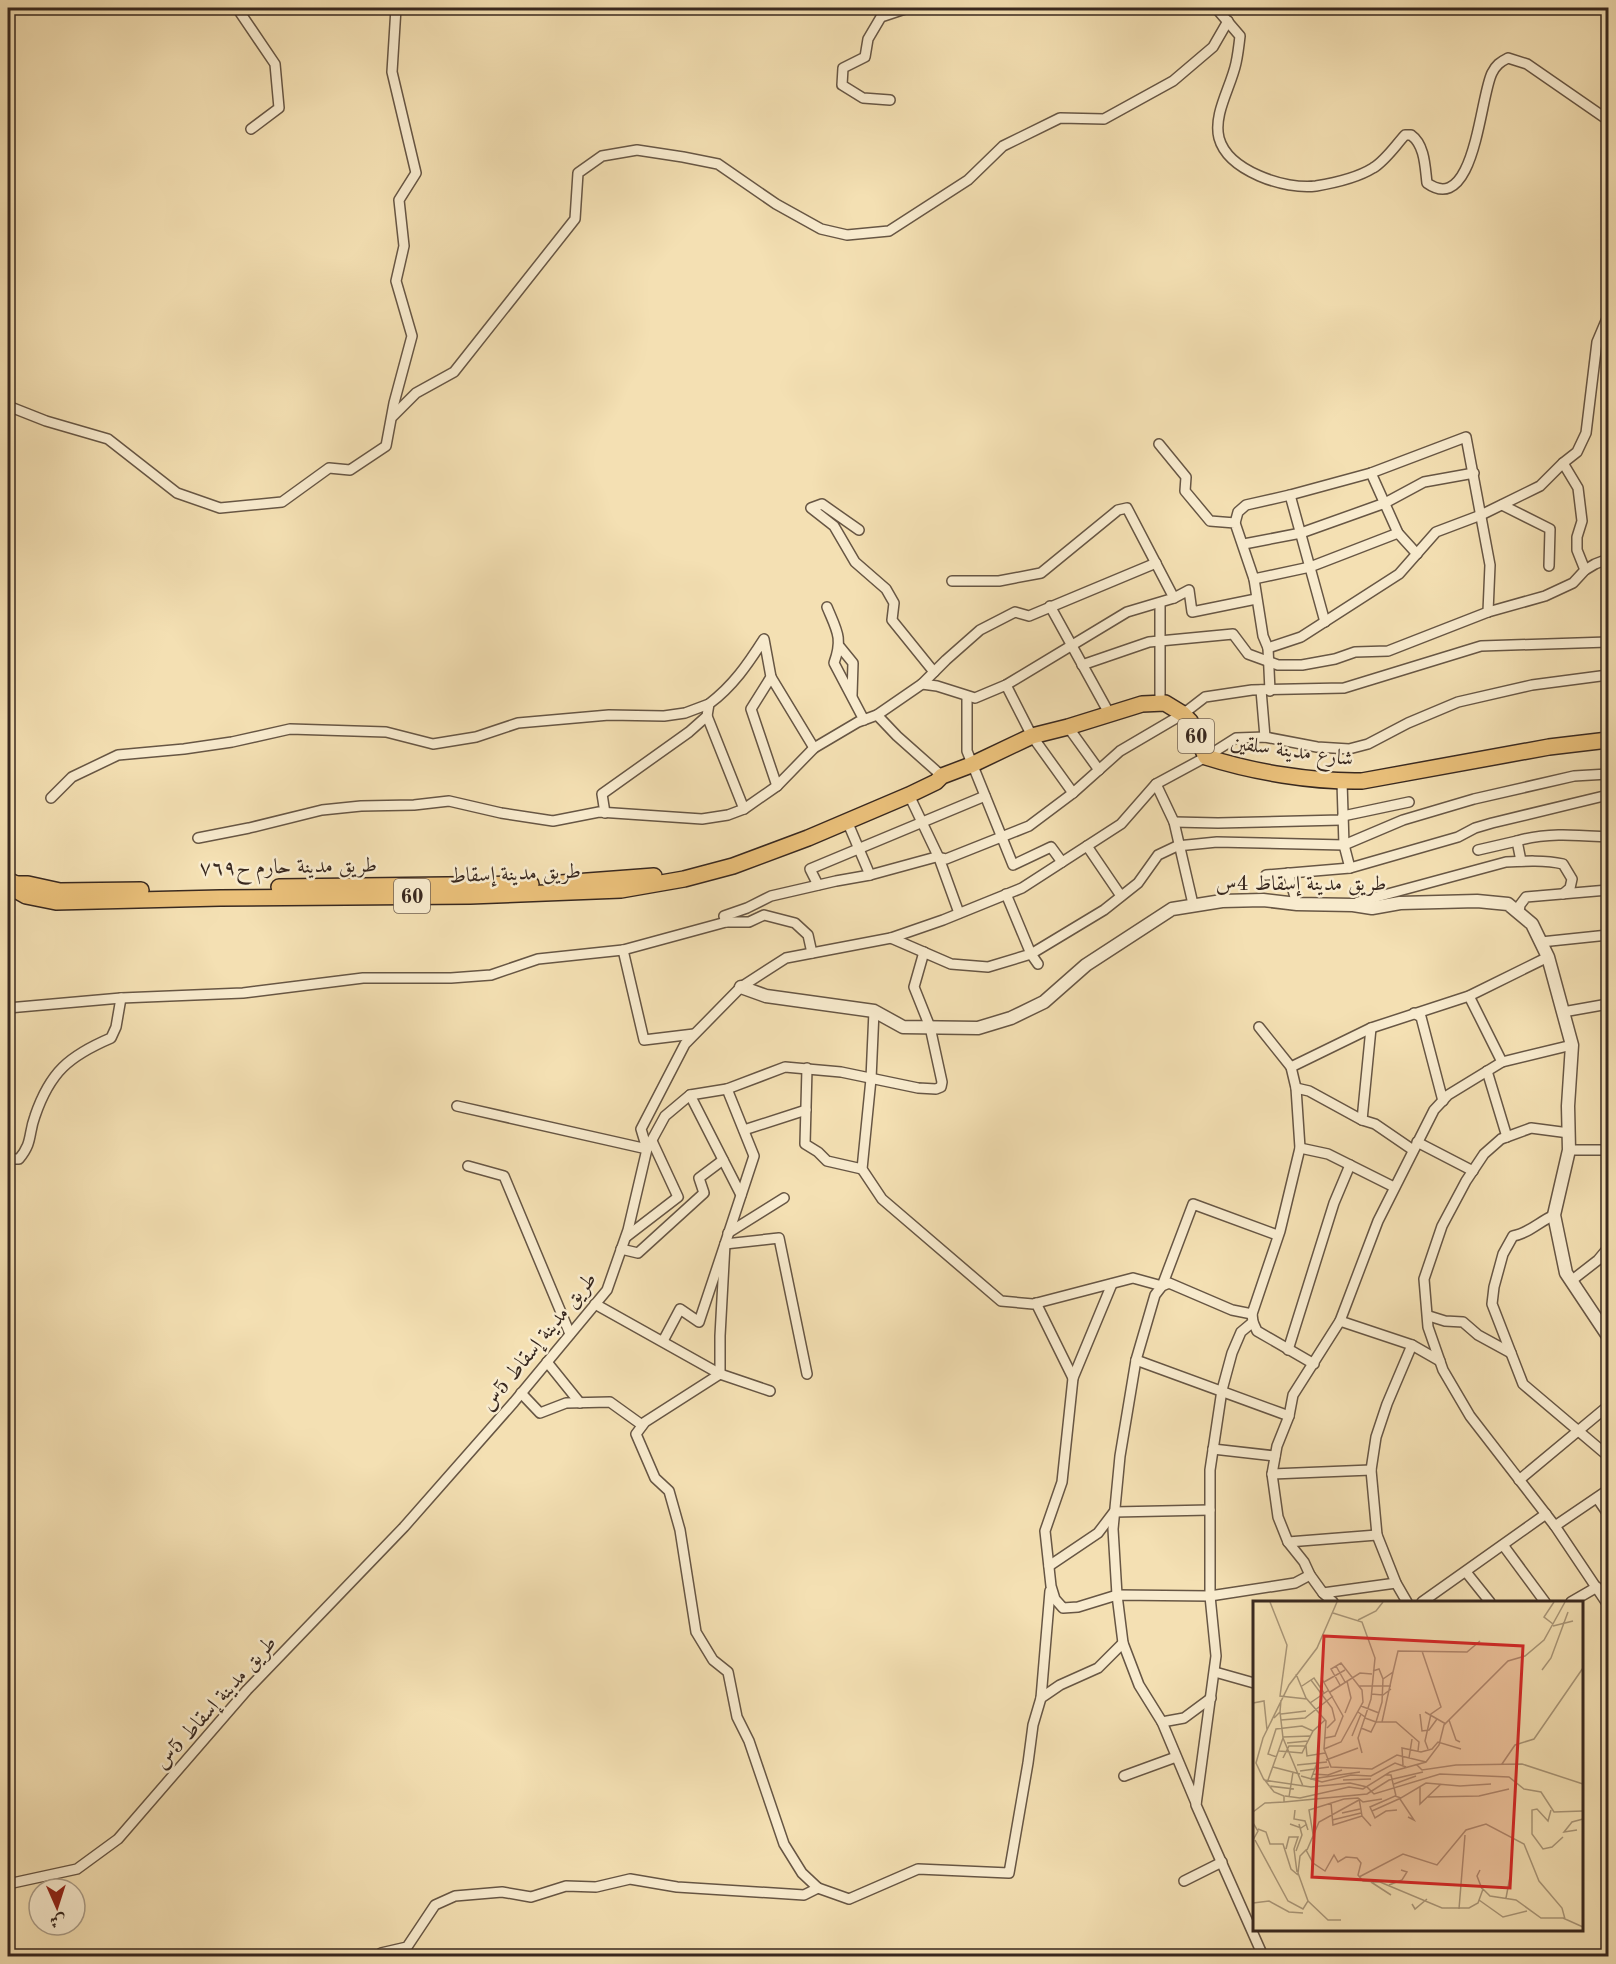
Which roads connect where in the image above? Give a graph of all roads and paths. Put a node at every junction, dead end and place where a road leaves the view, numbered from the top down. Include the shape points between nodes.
1 (237, 8) edge
2 (396, 8) edge
3 (908, 8) edge
4 (1216, 8) edge
5 (1228, 21) junction
6 (890, 100) dead end
7 (1608, 120) edge
8 (251, 129) dead end
9 (1608, 316) edge
10 (8, 406) edge
11 (393, 416) junction
12 (1159, 444) dead end
13 (1563, 463) junction
14 (1371, 473) junction
15 (1473, 473) junction
16 (1290, 495) junction
17 (1385, 503) junction
18 (1502, 505) junction
19 (1481, 515) junction
20 (1235, 523) junction
21 (859, 530) dead end
22 (1301, 533) junction
23 (1398, 533) junction
24 (1244, 544) junction
25 (1417, 554) junction
26 (1608, 559) edge
27 (1156, 563) junction
28 (1549, 566) dead end
29 (1310, 567) junction
30 (1585, 570) junction
31 (1254, 579) junction
32 (952, 581) dead end
33 (1174, 597) junction
34 (1256, 599) junction
35 (1160, 603) junction
36 (1050, 606) junction
37 (827, 607) dead end
38 (1488, 612) junction
39 (1325, 622) junction
40 (1161, 640) junction
41 (1608, 642) edge
42 (1073, 644) junction
43 (840, 647) junction
44 (1268, 648) junction
45 (1269, 661) junction
46 (1082, 665) junction
47 (934, 672) junction
48 (1608, 675) edge
49 (771, 677) junction
50 (922, 684) junction
51 (1006, 686) junction
52 (1266, 691) junction
53 (852, 697) junction
54 (967, 697) junction
55 (1161, 703) junction
56 (709, 704) junction
57 (1108, 713) junction
58 (1183, 714) junction
59 (878, 715) junction
60 (707, 716) junction
61 (864, 720) junction
62 (1068, 727) junction
63 (1032, 736) junction
64 (1265, 737) junction
65 (1608, 740) edge
66 (814, 748) junction
67 (1206, 757) junction
68 (971, 765) junction
69 (1099, 770) junction
70 (1608, 774) edge
71 (942, 776) junction
72 (1342, 782) junction
73 (1156, 784) junction
74 (777, 786) junction
75 (1073, 793) junction
76 (909, 795) junction
77 (1608, 795) edge
78 (986, 796) junction
79 (51, 798) dead end
80 (1409, 802) dead end
81 (744, 809) junction
82 (604, 813) junction
83 (1343, 816) junction
84 (847, 821) junction
85 (1174, 822) junction
86 (922, 823) junction
87 (1218, 823) junction
88 (198, 837) dead end
89 (1002, 837) junction
90 (1608, 837) edge
91 (1517, 841) junction
92 (1218, 843) junction
93 (1344, 845) junction
94 (1087, 846) junction
95 (1180, 846) junction
96 (859, 849) junction
97 (1478, 850) dead end
98 (939, 858) junction
99 (1521, 861) junction
100 (1062, 862) junction
101 (1350, 868) junction
102 (1288, 873) junction
103 (870, 875) junction
104 (1266, 875) dead end
105 (12, 882) edge
106 (818, 885) junction
107 (1608, 890) edge
108 (1006, 894) junction
109 (1563, 894) junction
110 (1121, 896) junction
111 (1193, 904) junction
112 (1297, 904) junction
113 (1353, 905) junction
114 (1519, 912) junction
115 (959, 913) junction
116 (726, 922) junction
117 (1608, 935) edge
118 (891, 938) junction
119 (1541, 942) junction
120 (622, 950) junction
121 (924, 952) junction
122 (812, 953) junction
123 (1031, 954) junction
124 (1548, 957) junction
125 (1038, 964) dead end
126 (741, 987) junction
127 (1468, 996) junction
128 (121, 998) junction
129 (1608, 1004) edge
130 (8, 1008) edge
131 (874, 1011) junction
132 (1563, 1012) junction
133 (1414, 1013) junction
134 (930, 1027) junction
135 (1259, 1027) dead end
136 (1371, 1028) junction
137 (694, 1034) junction
138 (1572, 1045) junction
139 (1502, 1062) junction
140 (1291, 1066) junction
141 (807, 1068) junction
142 (1487, 1071) junction
143 (871, 1079) junction
144 (1296, 1088) junction
145 (727, 1089) junction
146 (690, 1095) junction
147 (1443, 1101) junction
148 (457, 1106) dead end
149 (806, 1110) junction
150 (1362, 1120) junction
151 (744, 1130) junction
152 (1569, 1133) junction
153 (1507, 1137) junction
154 (650, 1145) junction
155 (1415, 1146) junction
156 (1300, 1148) junction
157 (1569, 1150) junction
158 (1608, 1150) edge
159 (8, 1159) edge
160 (723, 1160) junction
161 (1350, 1165) junction
162 (468, 1166) dead end
163 (862, 1169) junction
164 (1473, 1171) junction
165 (1394, 1188) junction
166 (741, 1195) junction
167 (784, 1198) dead end
168 (1554, 1215) junction
169 (728, 1233) junction
170 (1278, 1236) junction
171 (626, 1237) junction
172 (725, 1244) junction
173 (1608, 1248) edge
174 (621, 1250) junction
175 (1571, 1281) junction
176 (1112, 1284) junction
177 (1161, 1286) junction
178 (1036, 1303) junction
179 (595, 1304) junction
180 (1429, 1316) junction
181 (1252, 1318) junction
182 (1340, 1321) junction
183 (570, 1334) junction
184 (1608, 1336) edge
185 (663, 1341) junction
186 (1412, 1345) junction
187 (1288, 1350) junction
188 (1511, 1353) junction
189 (1136, 1360) junction
190 (1440, 1361) junction
191 (547, 1362) junction
192 (1314, 1364) junction
193 (720, 1374) junction
194 (807, 1374) dead end
195 (1073, 1378) junction
196 (1222, 1390) junction
197 (770, 1391) dead end
198 (521, 1393) junction
199 (580, 1403) junction
200 (1608, 1406) edge
201 (1289, 1416) junction
202 (642, 1425) junction
203 (1580, 1431) junction
204 (1213, 1449) junction
205 (1275, 1456) junction
206 (1608, 1456) edge
207 (1371, 1470) junction
208 (1272, 1474) junction
209 (1519, 1480) junction
210 (1608, 1490) edge
211 (1597, 1498) junction
212 (1210, 1510) junction
213 (1114, 1512) junction
214 (1546, 1514) junction
215 (1608, 1514) edge
216 (1555, 1526) junction
217 (1377, 1535) junction
218 (1288, 1542) junction
219 (1503, 1545) junction
220 (1049, 1566) junction
221 (1466, 1572) junction
222 (1310, 1575) junction
223 (1396, 1583) junction
224 (1051, 1586) junction
225 (1597, 1587) junction
226 (1323, 1593) junction
227 (1117, 1596) junction
228 (1210, 1596) junction
229 (1332, 1601) edge
230 (1406, 1601) edge
231 (1426, 1601) edge
232 (1489, 1601) edge
233 (1544, 1601) edge
234 (1573, 1601) edge
235 (1608, 1605) edge
236 (1123, 1643) junction
237 (1215, 1672) junction
238 (1253, 1683) edge
239 (1041, 1698) junction
240 (1211, 1698) junction
241 (1162, 1722) junction
242 (1176, 1757) junction
243 (1124, 1776) dead end
244 (1196, 1805) junction
245 (1222, 1862) junction
246 (1184, 1881) dead end
247 (8, 1884) edge
248 (818, 1888) junction
249 (378, 1956) edge
250 (1263, 1956) edge

1 - 8 street via 275,64 278,80 279,108
2 - 11 street via 392,72 416,173 399,200 404,246 396,281 412,336
3 - 6 street via 881,17 868,39 865,57 843,68 842,85 863,98
4 - 5 street
5 - 7 street via 1239,36 1237,62 1218,120 1220,139 1232,160 1254,174 1287,184 1314,186 1347,179 1374,168 1405,135 1411,135 1418,140 1423,154 1428,183 1437,190 1447,190 1458,182 1477,139 1490,75 1497,64 1508,58 1527,64
5 - 11 street via 1213,47 1173,81 1104,119 1060,118 1003,146 968,180 888,231 847,235 821,229 718,164 637,150 602,156 578,173 575,219 454,372 416,393
9 - 13 street via 1598,342 1586,433 1577,452
10 - 11 street via 108,439 177,493 220,508 282,502 328,468 350,470 387,446
12 - 20 street via 1186,477 1185,491 1210,521
13 - 18 street via 1540,486
13 - 30 street via 1578,488 1582,521 1577,550
14 - 15 street via 1466,437
14 - 16 street
14 - 17 street
15 - 17 street via 1424,482
15 - 19 street
16 - 20 street via 1246,505 1238,512
16 - 22 street
17 - 22 street
17 - 23 street
18 - 19 street
18 - 28 street via 1550,529
19 - 25 street via 1436,532
19 - 38 street via 1490,565
20 - 24 street
21 - 47 street via 822,504 811,508 834,526 855,562 886,589 894,603 892,620
22 - 24 street
22 - 29 street
23 - 25 street
23 - 29 street
24 - 31 street
25 - 39 street via 1399,574
26 - 30 street
27 - 32 street via 1127,508 1118,510 1041,573 999,581
27 - 33 street
27 - 36 street
29 - 31 street
29 - 39 street
30 - 38 street via 1574,583 1545,596
31 - 34 street
33 - 34 street via 1189,590 1192,612
33 - 35 street
34 - 44 street
35 - 40 street
35 - 42 street via 1127,612
36 - 42 street
36 - 47 street via 1029,616 1015,612 980,630
37 - 43 street
38 - 45 street via 1388,651 1355,652 1302,665
39 - 44 street via 1301,637
40 - 45 street via 1233,634 1248,654
40 - 46 street
40 - 55 street
41 - 52 street via 1481,646 1344,688
42 - 46 street
42 - 51 street
43 - 53 street via 853,663
43 - 53 street via 834,663
44 - 45 street
45 - 52 street
46 - 57 street
47 - 50 street
48 - 64 street, طريق مدينة إسقاط 5س via 1532,685 1458,702 1349,749
49 - 56 street via 764,639 746,668
49 - 66 street
49 - 74 street via 751,709
50 - 54 street
50 - 59 street
51 - 54 street via 975,698
51 - 63 street
52 - 58 street via 1204,697
52 - 64 street
53 - 61 street
54 - 68 street via 967,751
55 - 57 main road, 60
55 - 58 main road, 60
56 - 60 street
56 - 79 street via 664,716 609,715 518,723 433,744 386,732 290,729 232,742 118,755 72,777
57 - 62 main road, 60
58 - 67 main road, شارع مدينة سلقين / 60
58 - 69 street via 1120,751
59 - 61 street
59 - 71 street
60 - 81 street
60 - 82 street via 602,794
61 - 66 street
62 - 63 main road, 60
62 - 69 street
63 - 68 main road, 60
63 - 75 street
64 - 67 street, طريق مدينة إسقاط 5س via 1236,738
65 - 72 main road, شارع مدينة سلقين / 60
66 - 74 street
67 - 72 main road, شارع مدينة سلقين / 60 via 1234,766
67 - 73 street, طريق مدينة إسقاط 5س
68 - 71 main road, 60
68 - 78 street
69 - 75 street
70 - 93 street via 1574,776 1474,799 1403,820
71 - 76 main road, 60
72 - 83 street
73 - 85 street
73 - 94 street, طريق مدينة إسقاط 5س via 1121,824
74 - 81 street
75 - 89 street via 1029,826
76 - 84 main road, 60
76 - 86 street
77 - 101 street via 1492,823 1458,837
78 - 86 street
78 - 89 street
80 - 83 street
81 - 82 street via 702,819
82 - 88 street via 553,821 449,801 414,806 361,806 322,810
83 - 87 street via 1341,820
83 - 93 street
84 - 96 street
84 - 105 main road, طريق مدينة حارم ح٧٦٩ / 60 via 808,838 729,862 655,876 556,883 70,891
85 - 87 street
85 - 95 street
86 - 96 street
86 - 98 street
87 - 92 street
89 - 98 street via 946,859
89 - 100 street via 1013,865 1051,847
90 - 91 street via 1559,834
91 - 97 street
91 - 99 street
92 - 93 street
92 - 95 street
93 - 101 street
94 - 100 street, طريق مدينة إسقاط 5س
94 - 110 street
95 - 110 street via 1158,855 1138,883
95 - 111 street
96 - 103 street
96 - 106 street via 810,869
98 - 103 street
98 - 115 street
99 - 109 street via 1563,864 1572,879
99 - 113 street
100 - 108 street, طريق مدينة إسقاط 5س
101 - 102 street
102 - 104 street
102 - 112 street
103 - 106 street
106 - 116 street via 771,896 724,916
107 - 109 street
108 - 115 street, طريق مدينة إسقاط 5س
108 - 123 street
109 - 114 street via 1526,897
110 - 123 street
111 - 112 street, طريق مدينة إسقاط 4س via 1263,900
111 - 134 street, طريق مدينة إسقاط 4س via 1172,909 1086,965 1044,1002 1011,1018 978,1028
112 - 113 street, طريق مدينة إسقاط 4س
113 - 114 street, طريق مدينة إسقاط 4س via 1372,908 1400,903 1477,901 1508,904
114 - 119 street via 1532,924
115 - 118 street, طريق مدينة إسقاط 5س
116 - 120 street
116 - 122 street via 749,922 764,915 795,923 808,935
117 - 119 street
118 - 121 street
118 - 122 street, طريق مدينة إسقاط 5س
119 - 124 street
120 - 128 street via 538,959 491,975 363,978 243,993
120 - 137 street via 644,1040
121 - 123 street via 951,964 988,968
121 - 134 street via 914,987
122 - 126 street, طريق مدينة إسقاط 5س via 786,958
123 - 125 street
124 - 127 street
124 - 132 street
126 - 131 street, طريق مدينة إسقاط 4س via 766,996
126 - 137 street, طريق مدينة إسقاط 5س
127 - 133 street
127 - 139 street
128 - 130 street
128 - 159 street via 111,1038 87,1048 60,1067 35,1116 28,1148 19,1159
129 - 132 street
131 - 134 street, طريق مدينة إسقاط 4س via 903,1027
131 - 143 street
132 - 138 street
133 - 136 street
133 - 147 street via 1420,1017
134 - 143 street via 941,1087 918,1088
135 - 140 street
136 - 140 street
136 - 150 street
137 - 154 street, طريق مدينة إسقاط 5س via 641,1129
138 - 139 street
138 - 152 street
139 - 142 street
140 - 144 street
141 - 143 street
141 - 145 street via 785,1067
141 - 149 street
142 - 147 street
142 - 153 street
143 - 163 street
144 - 150 street via 1332,1102
144 - 156 street
145 - 146 street
145 - 151 street
146 - 154 street via 665,1116
146 - 160 street
147 - 155 street
148 - 154 street
149 - 151 street
149 - 163 street via 805,1144 827,1161
150 - 155 street
151 - 166 street via 754,1156
152 - 153 street via 1531,1128
152 - 157 street
153 - 164 street via 1484,1154
154 - 171 street, طريق مدينة إسقاط 5س
154 - 171 street via 678,1197
155 - 164 street
155 - 165 street
156 - 161 street via 1328,1154
156 - 170 street
157 - 158 street
157 - 168 street
160 - 166 street
160 - 174 street via 699,1178 704,1193 638,1253
161 - 165 street
161 - 187 street via 1334,1203
162 - 183 street via 504,1176
163 - 178 street via 882,1199 1001,1301
164 - 180 street via 1443,1226 1424,1279
165 - 182 street
166 - 169 street
167 - 169 street
168 - 175 street
168 - 188 street via 1526,1233 1512,1236 1503,1254 1492,1304
169 - 172 street
170 - 177 street via 1193,1204
170 - 181 street
171 - 174 street, طريق مدينة إسقاط 5س
172 - 185 street via 699,1322 680,1309
172 - 193 street
172 - 194 street via 779,1238
173 - 175 street
174 - 179 street, طريق مدينة إسقاط 5س via 608,1290
175 - 184 street
176 - 177 street via 1133,1278
176 - 178 street
176 - 195 street
177 - 181 street via 1168,1283
177 - 189 street
178 - 195 street
179 - 183 street, طريق مدينة إسقاط 5س
179 - 185 street
180 - 188 street via 1463,1322
180 - 190 street via 1428,1327
181 - 187 street via 1257,1331
181 - 196 street via 1232,1353
182 - 186 street
182 - 192 street
183 - 191 street, طريق مدينة إسقاط 5س
185 - 193 street
186 - 190 street
186 - 207 street via 1383,1415
187 - 192 street
188 - 203 street via 1523,1384
189 - 196 street
189 - 213 street
190 - 209 street via 1470,1416
191 - 198 street, طريق مدينة إسقاط 5س
191 - 199 street
192 - 201 street via 1293,1395
193 - 197 street
193 - 202 street
195 - 220 street via 1062,1482 1045,1531
196 - 201 street
196 - 204 street
198 - 199 street via 540,1413 566,1403
198 - 247 street, طريق مدينة إسقاط 5س via 404,1527 247,1690 118,1839 76,1869
199 - 202 street via 610,1401
200 - 203 street
201 - 205 street
202 - 248 street via 636,1434 655,1478 669,1491 680,1530 696,1632 713,1660 728,1672 736,1717 749,1741 784,1844 802,1873
203 - 206 street
203 - 209 street
204 - 205 street
204 - 212 street
205 - 208 street
207 - 208 street
207 - 217 street
208 - 218 street via 1278,1517
209 - 214 street
210 - 211 street
211 - 215 street
211 - 216 street
212 - 213 street
212 - 228 street
213 - 220 street via 1098,1533
213 - 227 street
214 - 216 street
214 - 219 street
216 - 225 street
217 - 218 street
217 - 223 street
218 - 222 street via 1305,1562
219 - 221 street
219 - 233 street
220 - 224 street
221 - 231 street
221 - 232 street
222 - 226 street
222 - 228 street via 1295,1583
223 - 226 street
223 - 230 street
224 - 227 street via 1063,1608
224 - 239 street
225 - 234 street
225 - 235 street
226 - 229 street
227 - 228 street
227 - 236 street
228 - 237 street
236 - 239 street via 1098,1668
236 - 241 street via 1139,1685
237 - 238 street
237 - 240 street
239 - 248 street via 1033,1725 1009,1874 918,1869 849,1899
240 - 241 street via 1184,1718
240 - 244 street
241 - 242 street
242 - 243 street
242 - 244 street
244 - 245 street
245 - 246 street
245 - 250 street
248 - 249 street via 804,1895 630,1880 596,1887 566,1886 531,1897 502,1892 455,1896 435,1905 407,1947

